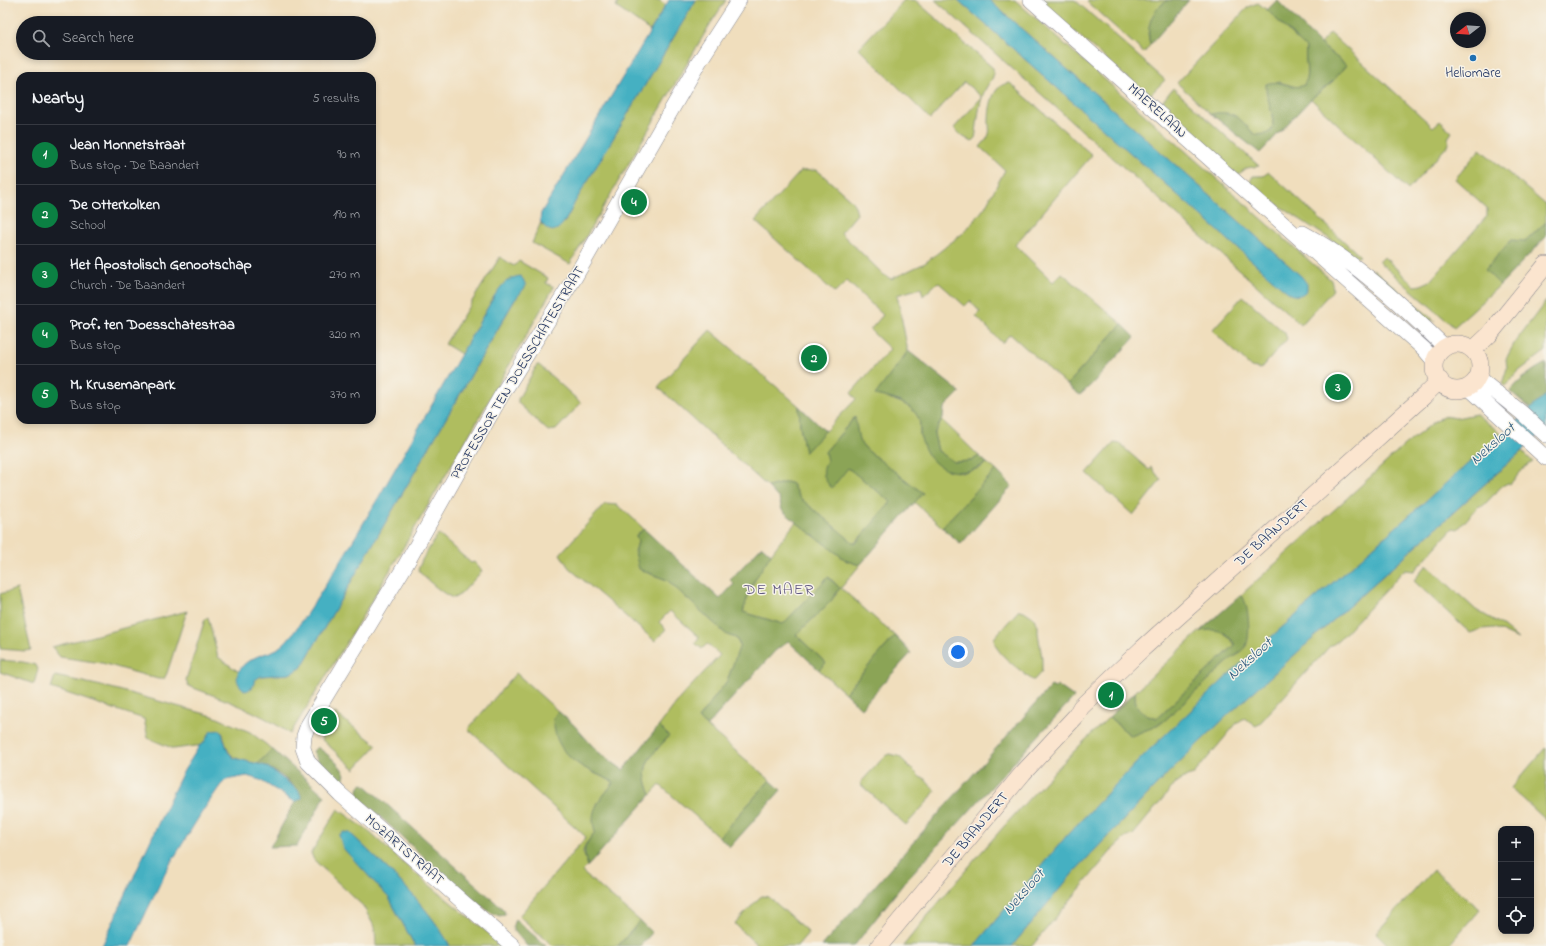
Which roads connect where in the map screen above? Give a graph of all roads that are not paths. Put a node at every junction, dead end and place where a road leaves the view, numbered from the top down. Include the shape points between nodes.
1 (739, 0) edge
2 (1031, 0) edge
3 (1283, 222) junction
4 (1546, 264) edge
5 (1445, 347) junction
6 (1473, 350) junction
7 (1435, 362) junction
8 (1440, 380) junction
9 (1473, 382) junction
10 (1545, 435) edge
11 (1546, 458) edge
12 (303, 748) joint
13 (513, 946) edge
14 (879, 946) edge

1 - 12 street, PROFESSOR TEN DOESSCHATESTRAAT via 699,62 575,277 501,396 405,566 308,725
2 - 3 street, MAERELAAN
3 - 5 street, MAERELAAN via 1324,244 1362,271
3 - 7 street, MAERELAAN via 1424,349
4 - 6 main road via 1489,335
5 - 6 main road via 1461,344
5 - 7 main road
6 - 9 main road via 1480,366
7 - 8 main road
8 - 9 main road via 1453,389 1461,389
8 - 14 main road, DE BAANDERT via 1142,649 1105,686 1102,696 1086,712 1076,716 1023,773
9 - 10 street via 1522,413
9 - 11 street via 1507,422
12 - 13 street, MOZARTSTRAAT via 308,762 340,794

